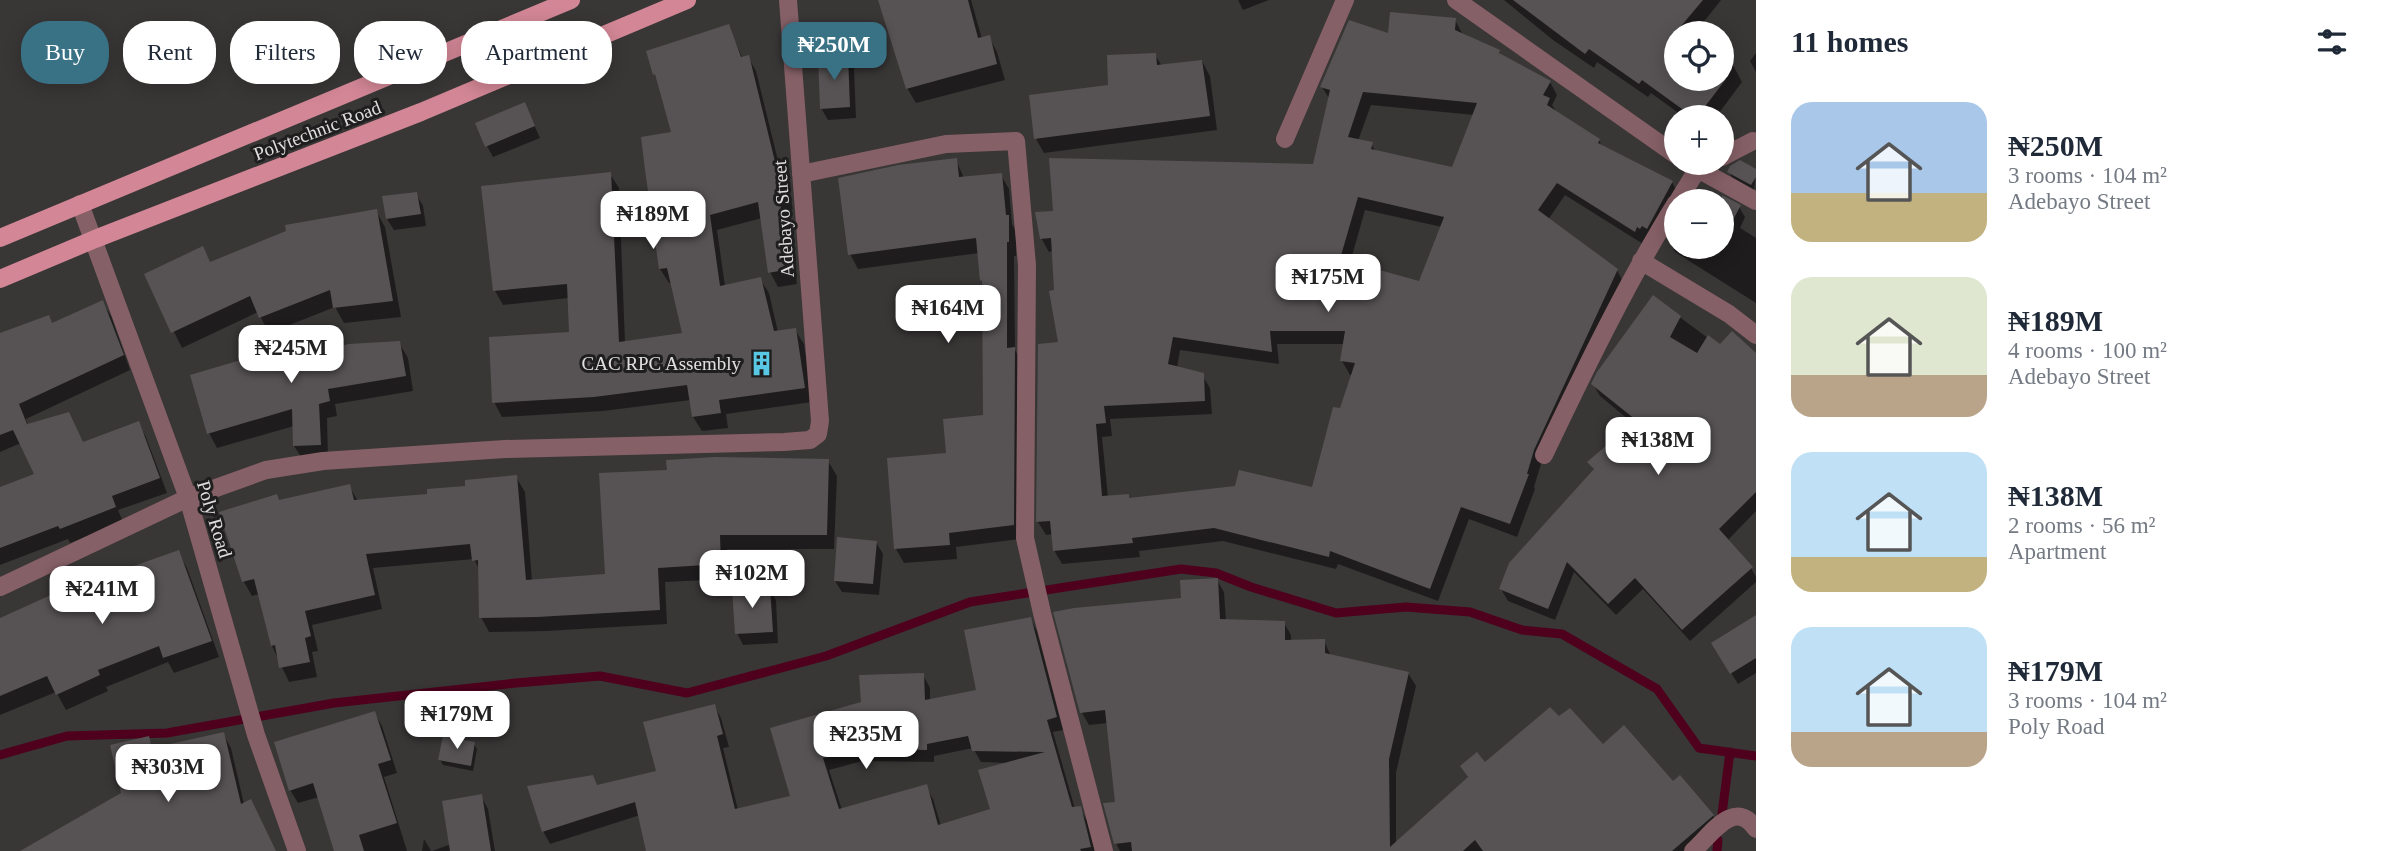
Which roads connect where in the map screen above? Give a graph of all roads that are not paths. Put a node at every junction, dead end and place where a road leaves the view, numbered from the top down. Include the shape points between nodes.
1 (572, 0) edge
2 (687, 0) edge
3 (788, 0) edge
4 (1345, 0) edge
5 (1456, 0) edge
6 (647, 8) edge
7 (1285, 139) dead end
8 (1753, 141) dead end
9 (1664, 147) edge
10 (1734, 151) edge
11 (801, 174) junction
12 (1714, 175) edge
13 (1756, 201) edge
14 (80, 204) junction
15 (1664, 223) edge
16 (0, 238) edge
17 (95, 239) junction
18 (1641, 261) junction
19 (0, 279) edge
20 (1756, 335) edge
21 (1544, 455) dead end
22 (188, 498) junction
23 (0, 587) edge
24 (1756, 829) edge
25 (297, 851) edge
26 (1104, 851) edge
27 (1693, 851) edge

1 - 14 main road, Polytechnic Road
2 - 6 main road, Polytechnic Road
3 - 11 street, Adebayo Street
4 - 7 street
5 - 9 street
6 - 17 main road, Polytechnic Road via 421,112
8 - 10 street
11 - 22 street, Adebayo Street via 820,421 818,434 810,440 323,461 266,470
11 - 26 street via 946,144 1016,141 1027,265 1025,538
12 - 13 street
14 - 16 main road, Polytechnic Road
14 - 17 street, Poly Road
15 - 18 street
17 - 19 main road, Polytechnic Road
17 - 22 street, Poly Road
18 - 20 street
18 - 21 street
22 - 23 street
22 - 25 street, Poly Road via 256,735
24 - 27 street via 1750,820 1729,817

